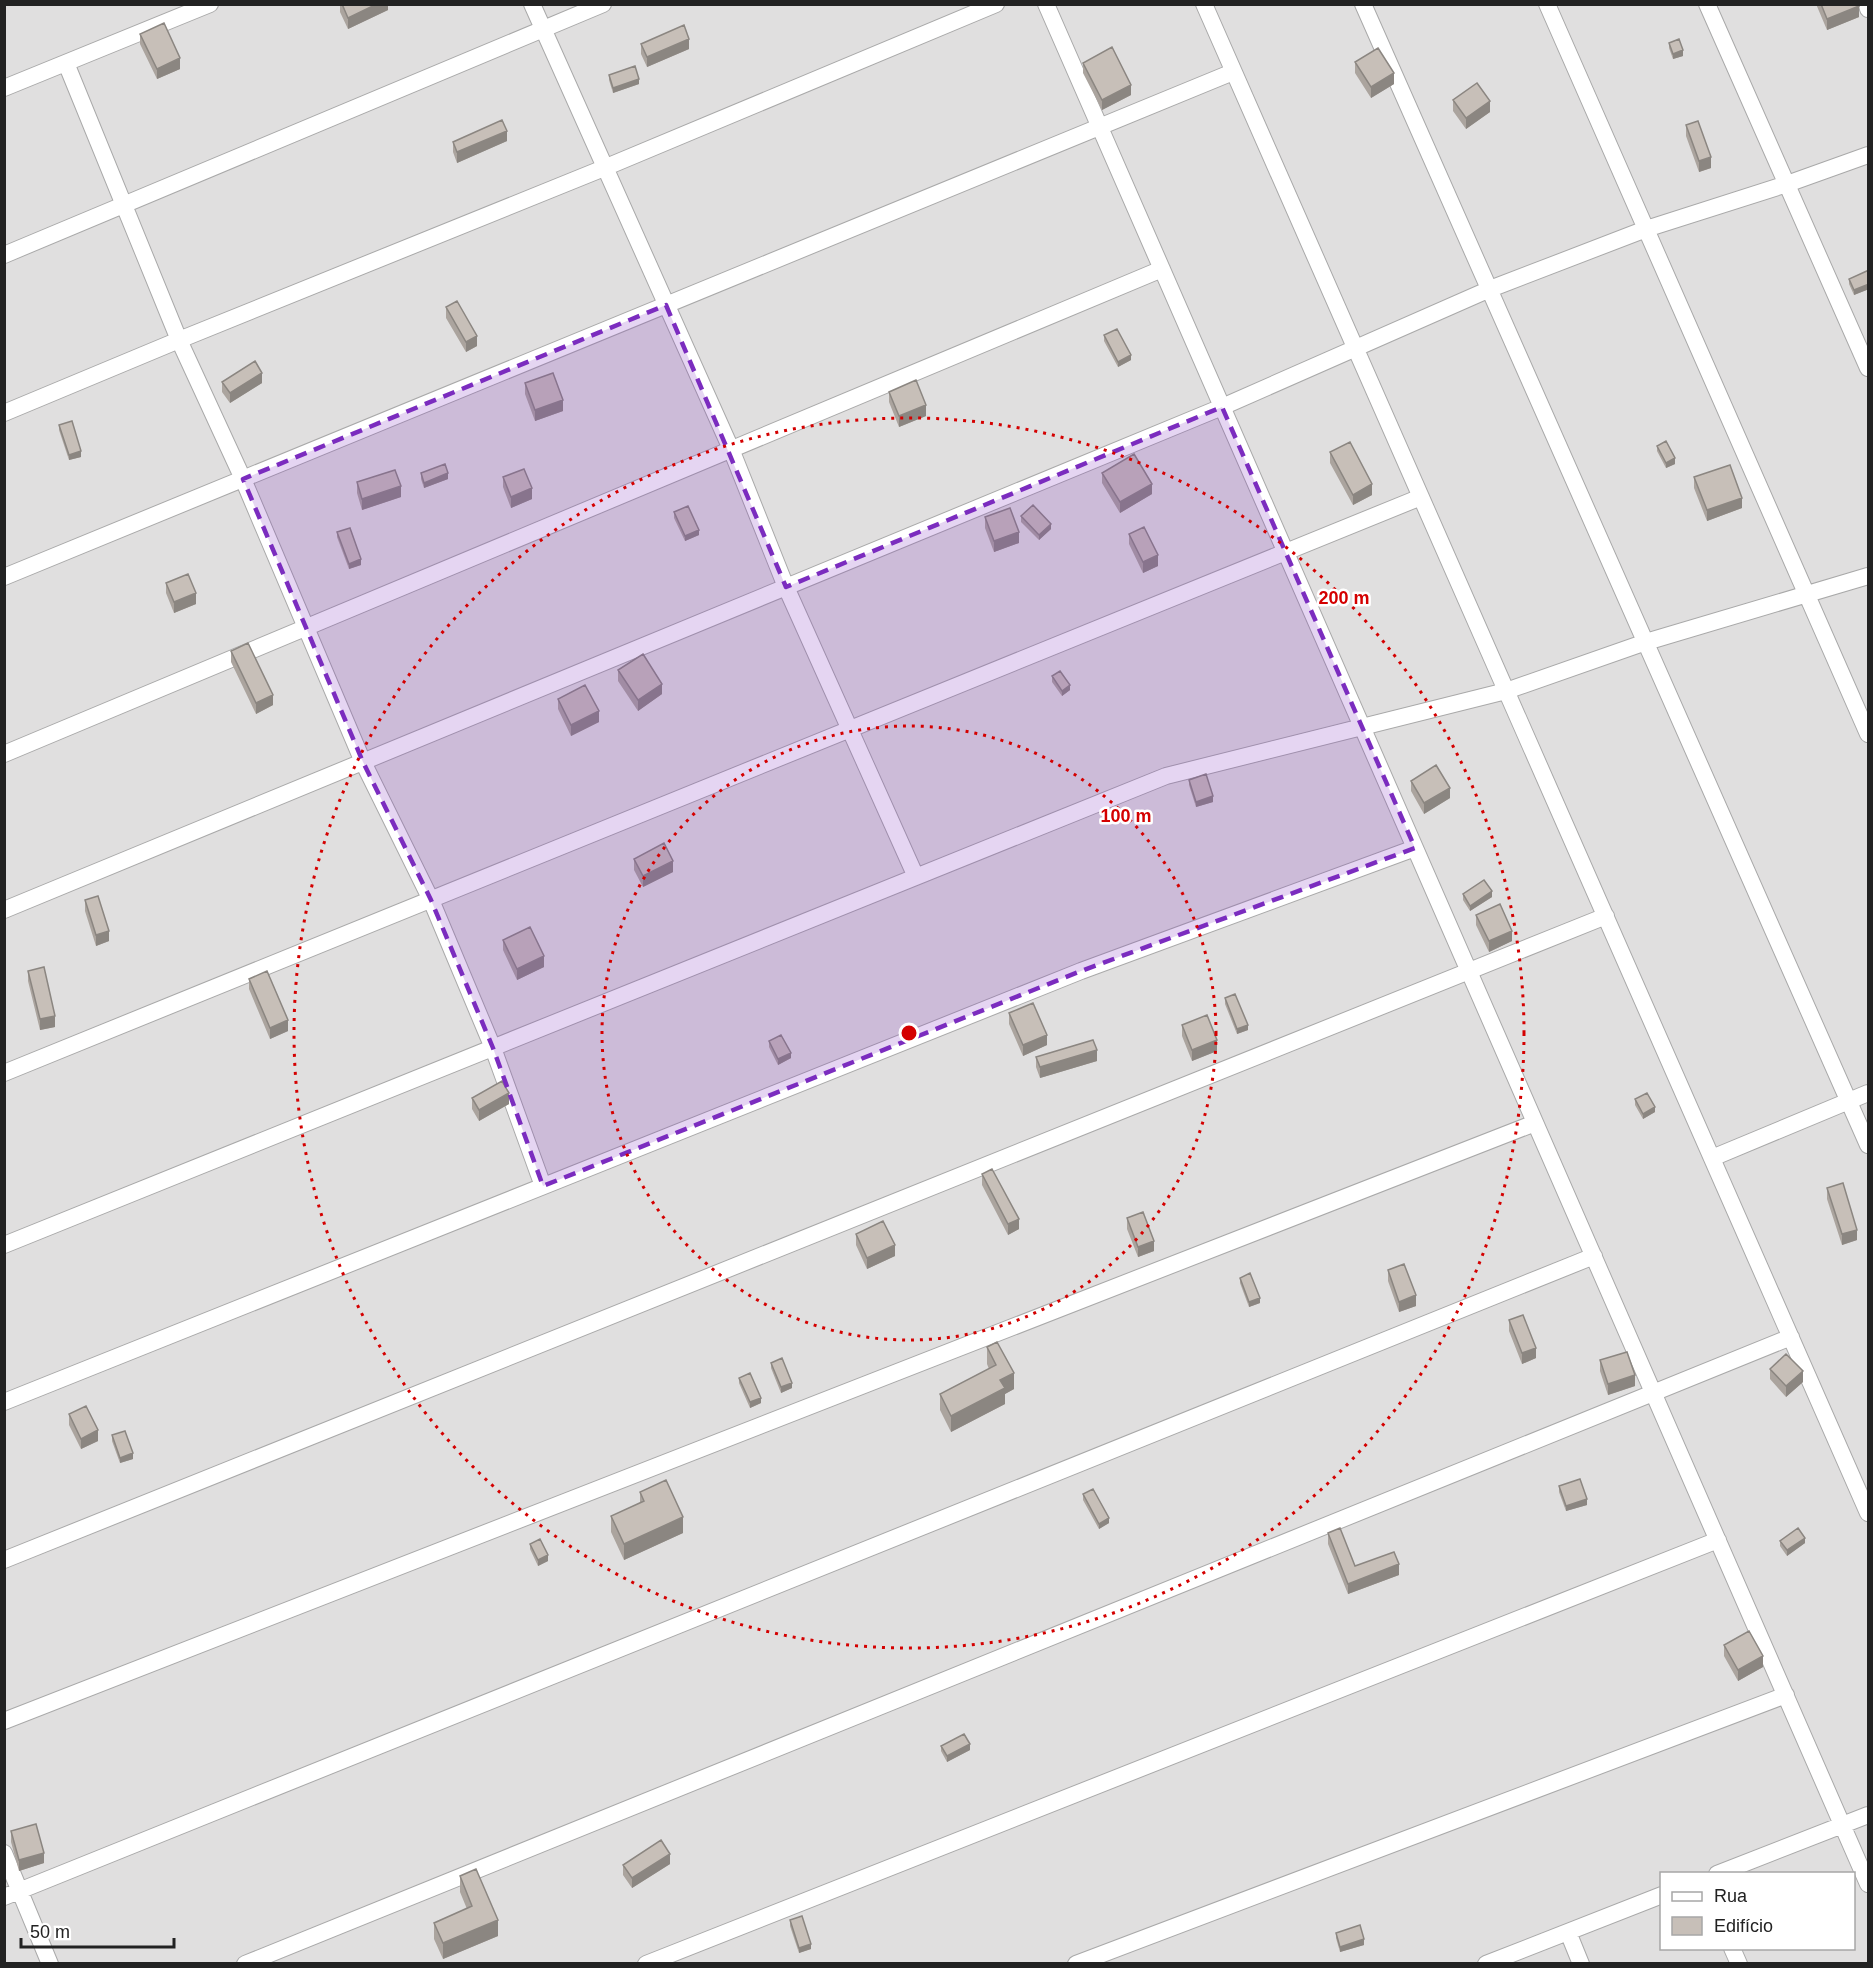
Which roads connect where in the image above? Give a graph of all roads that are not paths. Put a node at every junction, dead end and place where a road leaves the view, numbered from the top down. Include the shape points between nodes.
1 (210, 4) edge
2 (532, 4) edge
3 (603, 4) edge
4 (996, 4) edge
5 (1046, 4) edge
6 (1204, 4) edge
7 (1363, 4) edge
8 (1547, 4) edge
9 (1707, 4) edge
10 (543, 29) junction
11 (66, 63) junction
12 (1233, 72) junction
13 (4, 88) edge
14 (1100, 127) junction
15 (1869, 155) edge
16 (604, 168) junction
17 (1787, 184) junction
18 (124, 204) junction
19 (1646, 229) junction
20 (4, 255) edge
21 (1162, 269) junction
22 (1490, 289) junction
23 (666, 305) junction
24 (179, 340) junction
25 (1355, 348) junction
26 (1869, 368) edge
27 (1222, 407) junction
28 (4, 414) edge
29 (731, 449) junction
30 (243, 479) junction
31 (1421, 497) junction
32 (1286, 552) junction
33 (1869, 576) edge
34 (4, 577) edge
35 (786, 587) junction
36 (1807, 594) junction
37 (306, 628) junction
38 (1646, 642) junction
39 (1506, 691) junction
40 (1363, 728) junction
41 (850, 729) junction
42 (1869, 735) edge
43 (4, 754) edge
44 (363, 762) junction
45 (1415, 848) junction
46 (916, 877) junction
47 (431, 900) junction
48 (4, 910) edge
49 (1606, 916) junction
50 (1469, 971) junction
51 (493, 1048) junction
52 (4, 1073) edge
53 (1869, 1093) edge
54 (1849, 1100) junction
55 (1535, 1123) junction
56 (1869, 1144) edge
57 (1712, 1158) junction
58 (543, 1186) junction
59 (4, 1245) edge
60 (1594, 1256) junction
61 (1791, 1337) junction
62 (1654, 1392) junction
63 (4, 1402) edge
64 (1869, 1513) edge
65 (1718, 1540) junction
66 (4, 1560) edge
67 (1786, 1695) junction
68 (4, 1721) edge
69 (1869, 1815) edge
70 (1842, 1825) junction
71 (4, 1853) edge
72 (1722, 1872) edge
73 (1869, 1884) edge
74 (12, 1894) edge
75 (1660, 1896) edge
76 (1568, 1932) junction
77 (1733, 1950) edge
78 (50, 1964) edge
79 (245, 1964) edge
80 (646, 1964) edge
81 (1076, 1964) edge
82 (1486, 1964) edge
83 (1581, 1964) edge
84 (1739, 1964) edge

1 - 11 street
2 - 10 street
3 - 10 street
4 - 16 street
5 - 14 street
6 - 12 street
7 - 22 street
8 - 19 street
9 - 17 street
10 - 16 street
10 - 18 street
11 - 13 street
11 - 18 street
12 - 14 street
12 - 25 street
14 - 21 street
14 - 23 street
15 - 17 street
16 - 23 street
16 - 24 street
17 - 19 street
17 - 26 street
18 - 20 street
18 - 24 street
19 - 22 street
19 - 36 street
21 - 27 street
21 - 29 street
22 - 25 street
22 - 38 street
23 - 29 street
23 - 30 street
24 - 28 street
24 - 30 street
25 - 27 street
25 - 31 street
27 - 32 street
27 - 35 street
29 - 35 street
29 - 37 street
30 - 34 street
30 - 37 street
31 - 32 street
31 - 39 street
32 - 40 street
32 - 41 street
33 - 36 street
35 - 41 street
35 - 44 street
36 - 38 street
36 - 42 street
37 - 43 street
37 - 44 street
38 - 39 street
38 - 54 street
39 - 40 street
39 - 49 street
40 - 45 street
40 - 46 street via 1166,776
41 - 46 street
41 - 47 street
44 - 47 street
44 - 48 street
45 - 50 street
45 - 58 street via 1081,971
46 - 51 street
47 - 51 street
47 - 52 street
49 - 50 street
49 - 57 street
50 - 55 street
50 - 66 street
51 - 58 street
51 - 59 street
53 - 54 street
54 - 56 street
54 - 57 street
55 - 60 street
55 - 68 street
57 - 61 street
58 - 63 street
60 - 62 street
60 - 74 street
61 - 62 street
61 - 64 street
62 - 65 street
62 - 79 street
65 - 67 street
65 - 80 street
67 - 70 street
67 - 81 street
69 - 70 street
70 - 72 street
70 - 73 street
71 - 74 street
74 - 78 street
75 - 76 street
76 - 82 street
76 - 83 street
77 - 84 street

